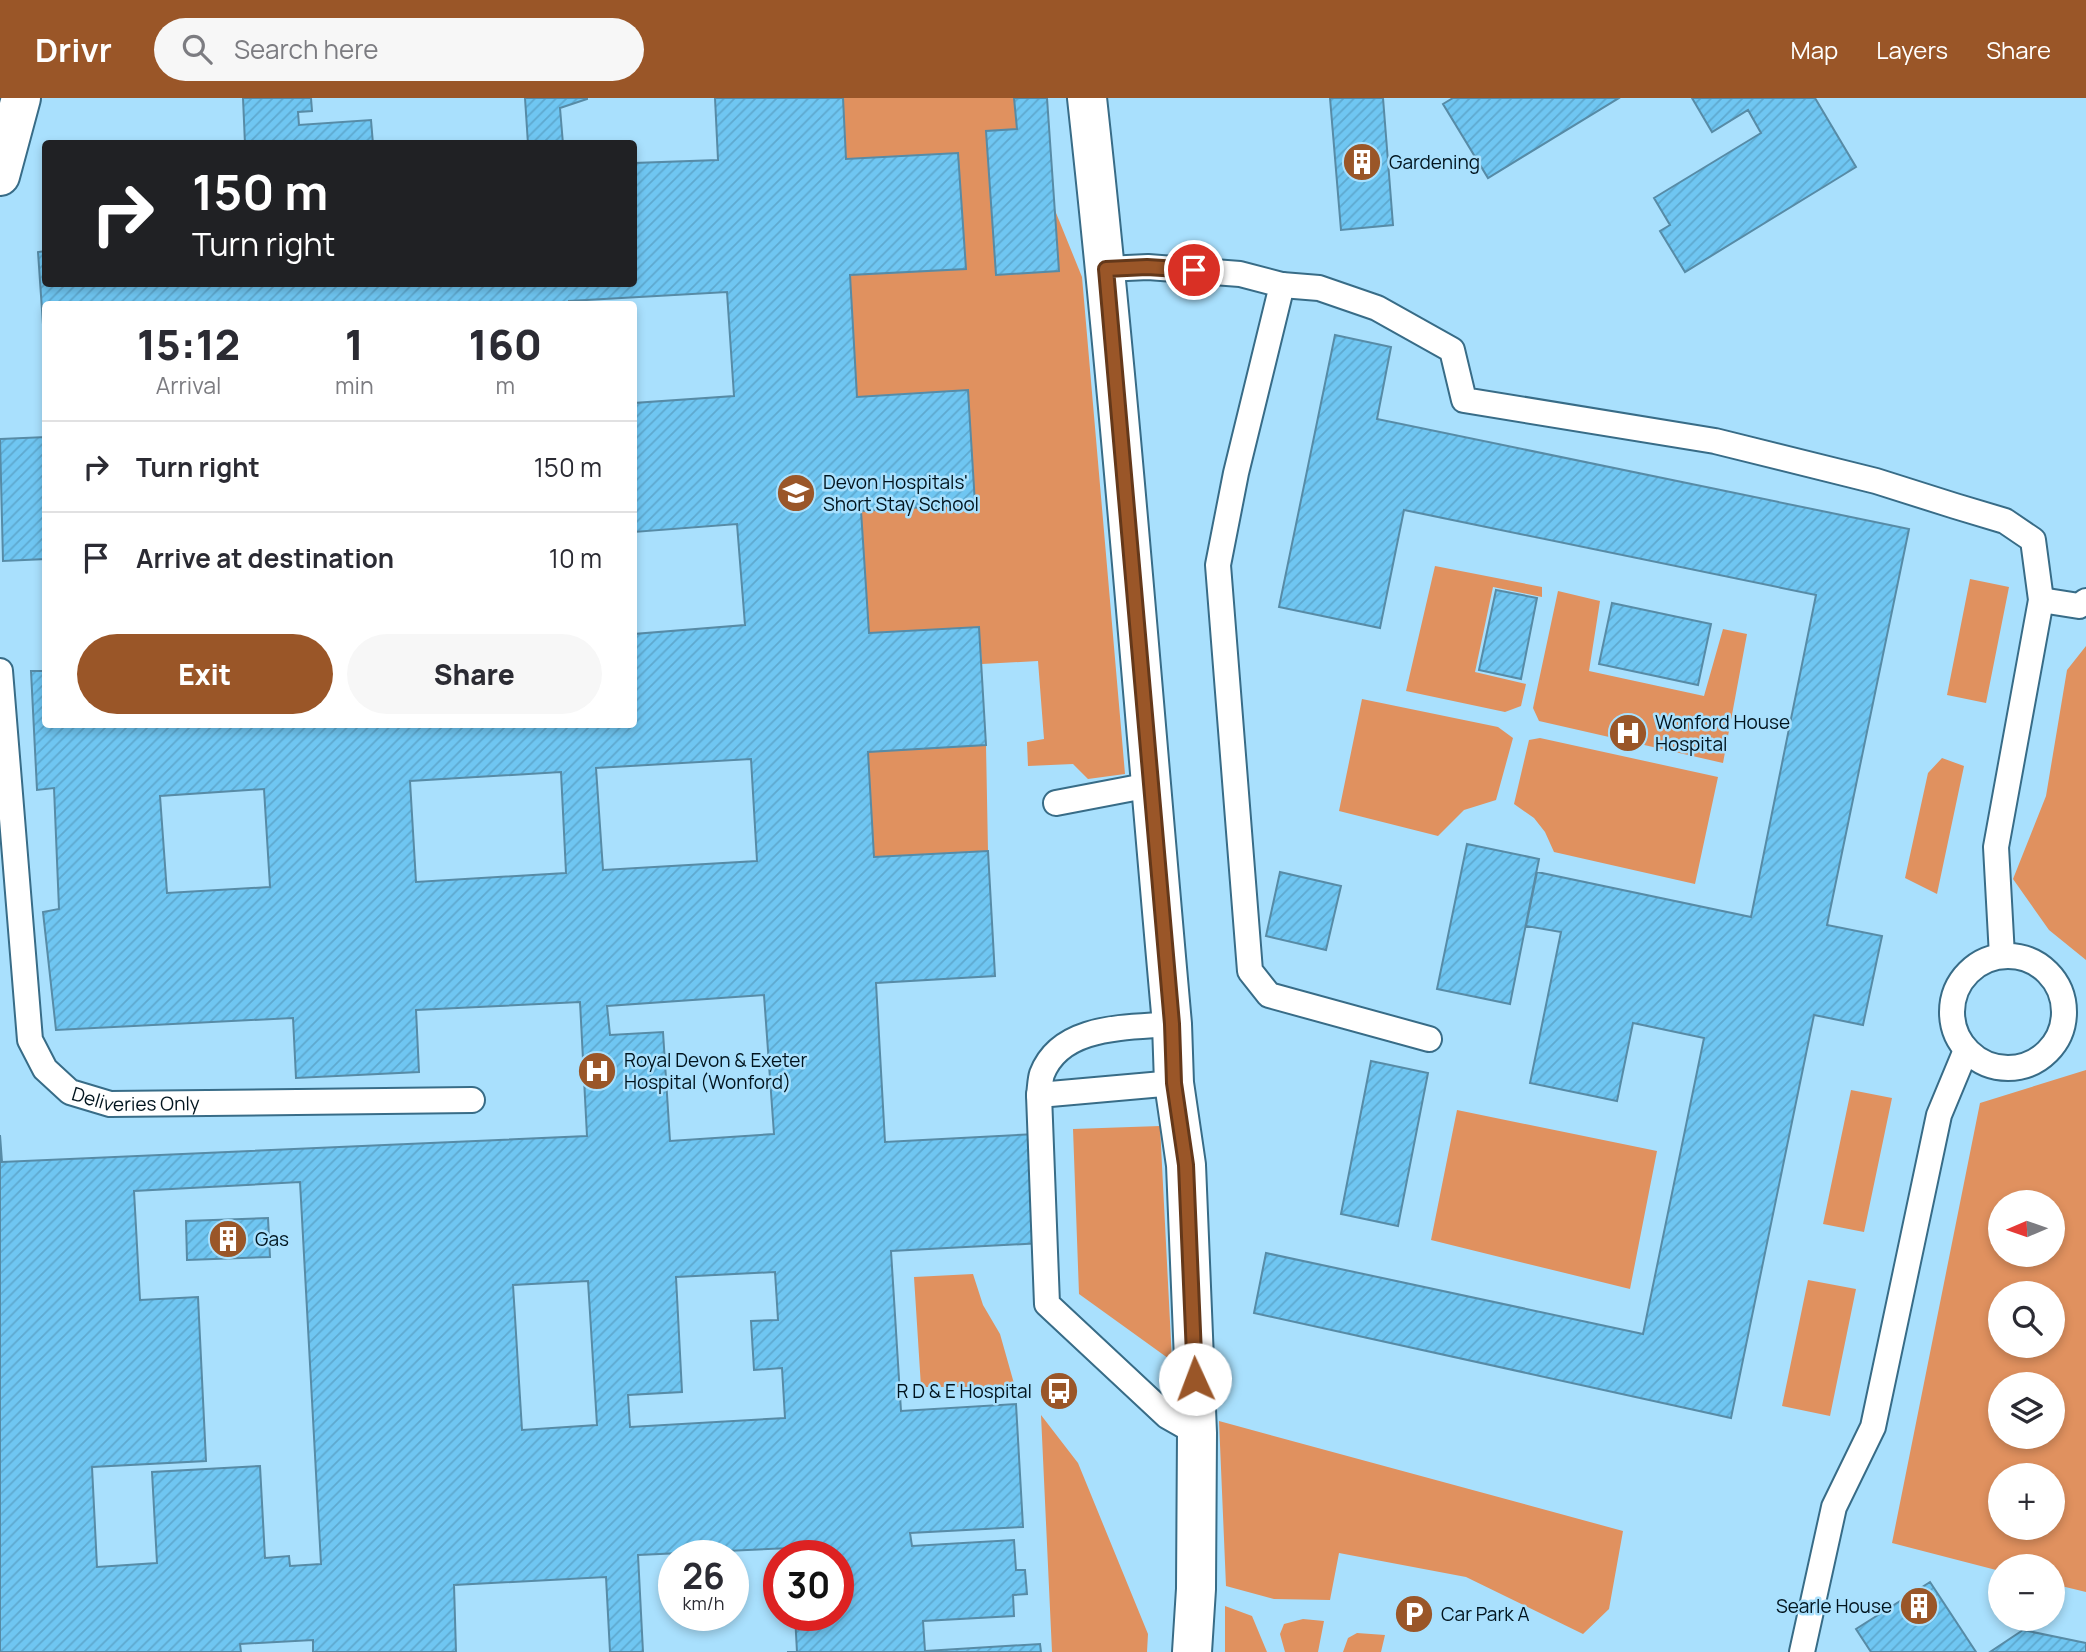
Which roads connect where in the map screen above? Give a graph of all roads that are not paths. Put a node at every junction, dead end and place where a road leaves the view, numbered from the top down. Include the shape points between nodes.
1 (22, 98) edge
2 (1087, 98) edge
3 (0, 176) edge
4 (1106, 269) junction
5 (1282, 285) junction
6 (2041, 600) junction
7 (2086, 601) edge
8 (0, 671) edge
9 (1150, 785) junction
10 (1056, 803) dead end
11 (2002, 956) junction
12 (2075, 1018) edge
13 (1172, 1024) junction
14 (1429, 1039) dead end
15 (1966, 1050) junction
16 (1174, 1083) junction
17 (1039, 1095) junction
18 (472, 1100) dead end
19 (1197, 1433) junction
20 (1192, 1652) edge
21 (1801, 1652) edge

1 - 3 street
2 - 4 street
4 - 5 lane via 1147,267 1240,274
4 - 9 street
5 - 6 lane via 1319,288 1377,308 1452,350 1464,400 1715,440 1876,481 2005,521 2033,540
5 - 14 lane via 1218,565 1250,971 1269,996
6 - 7 lane via 2079,606
6 - 11 lane via 1996,847
8 - 18 lane, Deliveries Only via 30,1040 45,1069 70,1092 110,1104
9 - 10 lane
9 - 13 street
11 - 12 lane via 2027,958 2044,970 2058,985
11 - 15 lane via 1982,961 1959,984 1952,1010 1955,1032
12 - 15 lane via 2050,1050 2015,1068 1983,1062
13 - 16 street
13 - 17 lane via 1094,1032 1064,1045 1053,1054 1042,1075
15 - 21 lane via 1939,1115 1873,1427 1834,1507
16 - 17 lane
16 - 19 street via 1186,1165
17 - 19 lane via 1047,1304 1167,1416
19 - 20 street

